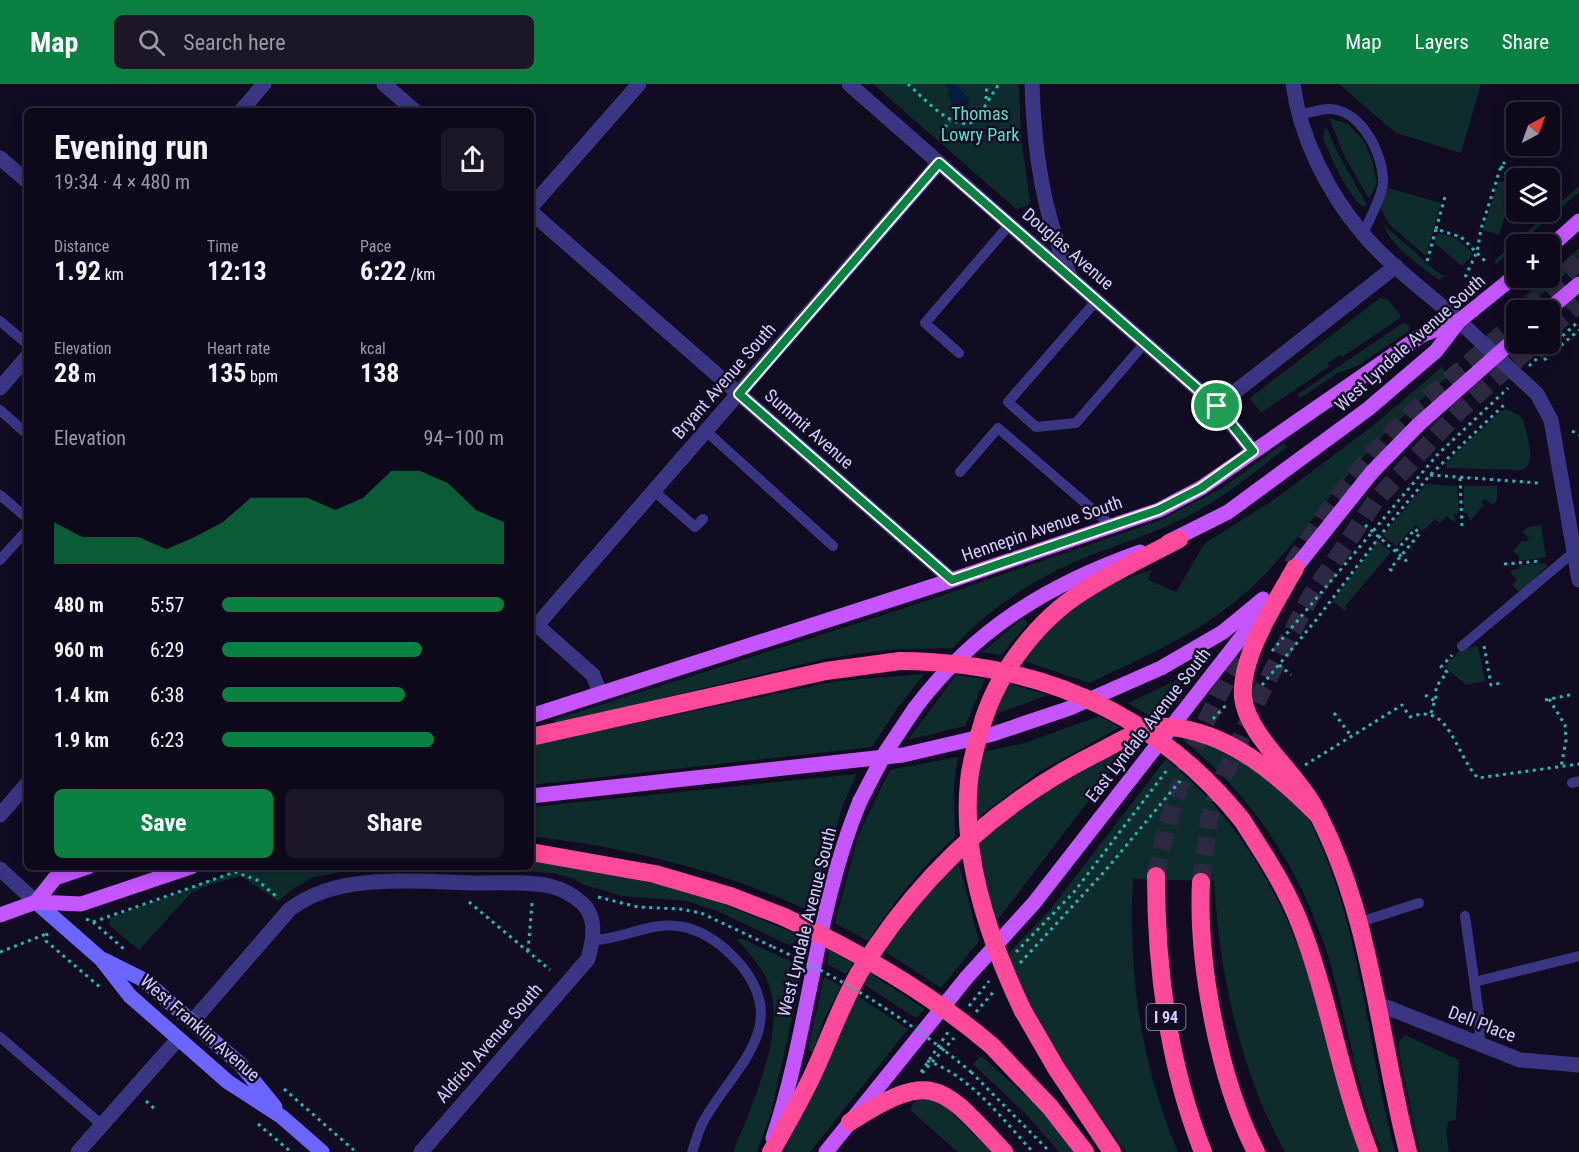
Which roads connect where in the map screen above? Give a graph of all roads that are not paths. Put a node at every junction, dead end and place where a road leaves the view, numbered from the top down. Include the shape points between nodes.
1 (264, 84) edge
2 (384, 84) edge
3 (639, 84) edge
4 (849, 84) edge
5 (1032, 84) edge
6 (1293, 84) edge
7 (244, 108) edge
8 (412, 108) edge
9 (1300, 115) junction
10 (0, 158) edge
11 (939, 163) junction
12 (24, 179) edge
13 (534, 204) edge
14 (534, 215) edge
15 (1579, 221) edge
16 (1010, 224) junction
17 (1363, 234) junction
18 (1560, 238) edge
19 (1396, 266) junction
20 (1070, 276) junction
21 (1506, 283) edge
22 (1579, 284) edge
23 (1097, 300) junction
24 (1560, 300) edge
25 (0, 321) edge
26 (1459, 321) junction
27 (24, 341) edge
28 (1145, 343) junction
29 (1506, 347) edge
30 (959, 353) dead end
31 (1497, 355) junction
32 (24, 360) edge
33 (0, 388) edge
34 (739, 394) junction
35 (1217, 406) junction
36 (0, 410) edge
37 (24, 431) edge
38 (706, 431) junction
39 (1253, 451) junction
40 (747, 468) junction
41 (960, 472) dead end
42 (739, 477) dead end
43 (654, 491) junction
44 (0, 495) edge
45 (24, 515) edge
46 (703, 519) dead end
47 (1112, 526) junction
48 (24, 533) edge
49 (1179, 539) junction
50 (833, 546) dead end
51 (0, 560) edge
52 (1578, 563) edge
53 (1295, 568) junction
54 (952, 580) junction
55 (534, 622) edge
56 (1462, 646) road end
57 (600, 693) junction
58 (534, 715) edge
59 (1170, 727) junction
60 (534, 736) edge
61 (24, 787) edge
62 (534, 796) edge
63 (0, 815) edge
64 (1319, 816) junction
65 (534, 853) edge
66 (0, 869) edge
67 (79, 870) edge
68 (182, 870) edge
69 (1156, 876) tunnel mouth
70 (1201, 882) tunnel mouth
71 (36, 902) junction
72 (1419, 903) dead end
73 (0, 915) edge
74 (1465, 916) dead end
75 (1360, 922) junction
76 (594, 940) junction
77 (1579, 956) edge
78 (101, 959) junction
79 (1474, 982) junction
80 (1376, 1003) junction
81 (192, 1022) junction
82 (0, 1037) edge
83 (178, 1039) junction
84 (1480, 1045) junction
85 (1579, 1065) edge
86 (282, 1117) junction
87 (850, 1122) junction
88 (102, 1125) junction
89 (78, 1152) edge
90 (322, 1152) edge
91 (420, 1152) edge
92 (692, 1152) edge
93 (770, 1152) edge
94 (826, 1152) edge
95 (1004, 1152) edge
96 (1085, 1152) edge
97 (1112, 1152) edge
98 (1203, 1152) edge
99 (1256, 1152) edge
100 (1369, 1152) edge
101 (1408, 1152) edge

1 - 7 street
2 - 8 street
3 - 13 street
4 - 11 street, Douglas Avenue
5 - 20 street via 1038,172 1057,244
6 - 9 street
9 - 17 street via 1324,175
9 - 17 lane via 1328,109 1346,114 1360,124 1373,144 1383,184
10 - 12 street
11 - 16 street, Douglas Avenue
11 - 34 street, Bryant Avenue South
14 - 34 street, Summit Avenue
15 - 18 main road
16 - 20 street, Douglas Avenue
16 - 30 lane via 924,323
17 - 19 street
19 - 26 street
19 - 35 street
20 - 23 street, Douglas Avenue
21 - 26 main road, West Lyndale Avenue South
22 - 24 main road
23 - 28 street, Douglas Avenue
23 - 28 lane via 1008,402 1036,427 1076,423
25 - 27 lane
26 - 31 street
26 - 39 main road, Hennepin Avenue South via 1422,335
26 - 49 main road, West Lyndale Avenue South via 1436,351 1368,409 1228,512
28 - 35 street, Douglas Avenue
29 - 31 main road, East Lyndale Avenue South
31 - 52 street via 1538,394 1551,420
31 - 53 main road, East Lyndale Avenue South via 1372,472
32 - 33 street
34 - 38 street, Bryant Avenue South
34 - 54 street, Summit Avenue
35 - 39 street, Douglas Avenue
36 - 37 lane
38 - 40 lane
38 - 43 street, Bryant Avenue South
39 - 47 main road, Hennepin Avenue South via 1179,500
40 - 42 lane
40 - 50 lane
41 - 47 lane via 998,428
43 - 46 lane via 695,527
43 - 55 street, Bryant Avenue South
44 - 45 lane
47 - 54 main road, Hennepin Avenue South
48 - 51 lane
49 - 93 main road, West Lyndale Avenue South, bridge via 1074,577 1026,604 972,645 915,708 860,801 836,871 788,1091
49 - 97 highway, bridge via 1080,593 1050,618 1012,663 996,689 984,718 969,780 973,857 988,924 1023,1011
52 - 56 lane
53 - 59 main road, East Lyndale Avenue South
53 - 62 main road via 1243,616 1192,652 1070,708 993,735 903,755
53 - 64 highway via 1251,654 1244,679 1244,701 1256,729 1303,788
54 - 57 main road, Hennepin Avenue South
55 - 57 street via 593,675
57 - 58 main road, Hennepin Avenue South
59 - 64 highway via 1200,732 1240,752 1279,779
59 - 87 main road, East Lyndale Avenue South via 1034,903 967,977
59 - 93 highway via 1127,737 1056,775 998,814 948,858 904,908 859,974 802,1097
60 - 100 highway, bridge via 826,671 900,661 995,670 1059,686 1094,700 1176,751 1215,787 1242,819 1275,873 1300,923
61 - 63 street
64 - 75 highway via 1341,864
65 - 96 highway, bridge via 655,874 730,896 784,917 883,966 955,1015 992,1046 1050,1107
66 - 71 street, West Franklin Avenue
67 - 71 main road via 55,878
68 - 71 main road via 81,904
69 - 98 highway, I 94 via 1156,916 1169,1043 1186,1109
70 - 99 highway, I 94 via 1201,941 1214,1018 1234,1096
71 - 73 main road
71 - 78 main road, West Franklin Avenue
72 - 75 lane
74 - 79 lane
75 - 80 highway
76 - 81 street via 584,905 551,887 442,882 347,886 309,896 290,909
76 - 91 street, Aldrich Avenue South via 588,959
76 - 92 lane via 649,926 685,927 726,947 752,978 760,1002 760,1029 751,1054 703,1122
77 - 79 lane
78 - 81 main road, West Franklin Avenue via 144,980
78 - 83 main road, West Franklin Avenue via 130,996
79 - 84 lane
80 - 84 street, Dell Place
80 - 101 highway
81 - 86 main road, West Franklin Avenue via 241,1065
82 - 88 lane
83 - 86 main road, West Franklin Avenue via 228,1082
83 - 88 street
84 - 85 street, Dell Place via 1520,1060
86 - 90 main road, West Franklin Avenue
87 - 94 main road, East Lyndale Avenue South
87 - 95 highway via 903,1094 932,1090 958,1104
88 - 89 street

